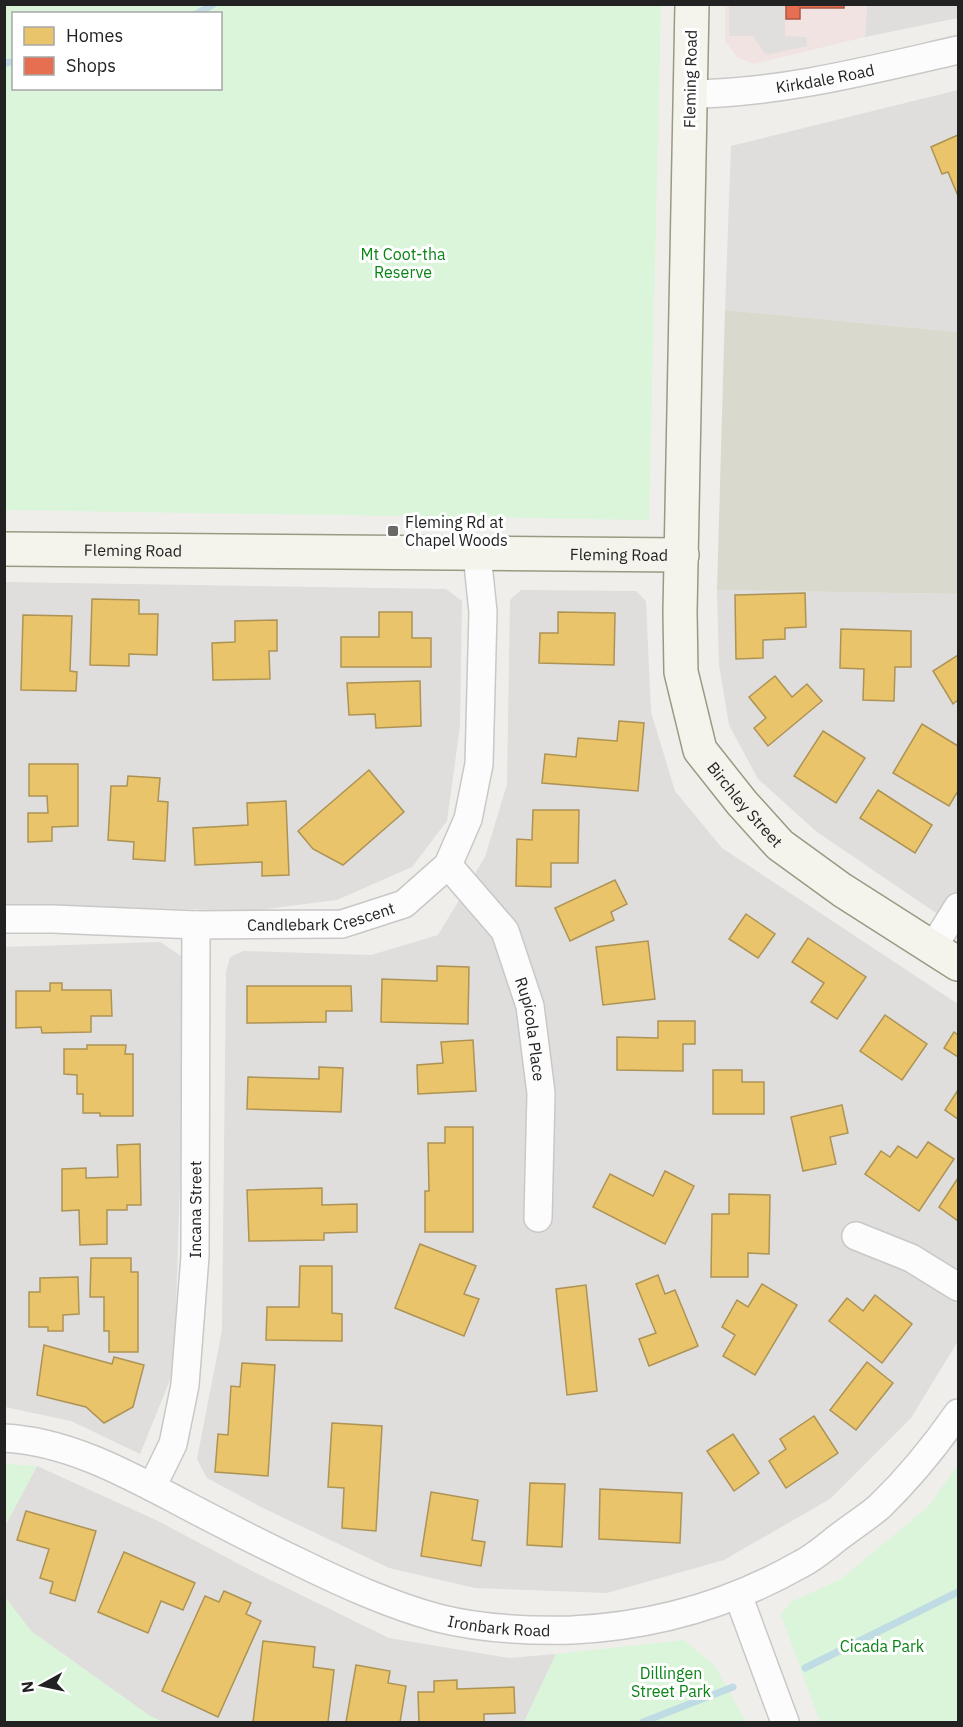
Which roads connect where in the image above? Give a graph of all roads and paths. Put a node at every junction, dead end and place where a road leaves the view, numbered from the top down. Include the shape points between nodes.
1 (692, 4) edge
2 (958, 50) edge
3 (690, 94) junction
4 (4, 549) edge
5 (477, 554) junction
6 (682, 555) junction
7 (448, 865) junction
8 (958, 907) edge
9 (4, 919) edge
10 (196, 925) junction
11 (946, 956) edge
12 (538, 1218) dead end
13 (856, 1236) dead end
14 (958, 1287) edge
15 (958, 1413) edge
16 (4, 1438) edge
17 (152, 1487) junction
18 (738, 1595) junction
19 (785, 1722) edge

1 - 3 street, Fleming Road
2 - 3 street, Kirkdale Road via 777,89
3 - 6 street, Fleming Road
4 - 5 street, Fleming Road
5 - 6 street, Fleming Road
5 - 7 street, Candlebark Crescent via 483,612 479,764 468,819
6 - 11 street, Birchley Street via 681,672 700,750 780,845
7 - 10 street, Candlebark Crescent via 404,904 342,924
7 - 12 street, Rupicola Place via 505,931 531,1006 541,1093
8 - 11 street
9 - 10 street, Candlebark Crescent
10 - 17 street, Incana Street via 195,1256 186,1373 172,1444
13 - 14 street via 911,1258
15 - 18 street, Ironbark Road via 929,1454 878,1508 803,1563
16 - 17 street, Ironbark Road via 55,1446
17 - 18 street, Ironbark Road via 301,1563 387,1602 441,1619 498,1628 604,1628 653,1621
18 - 19 street

